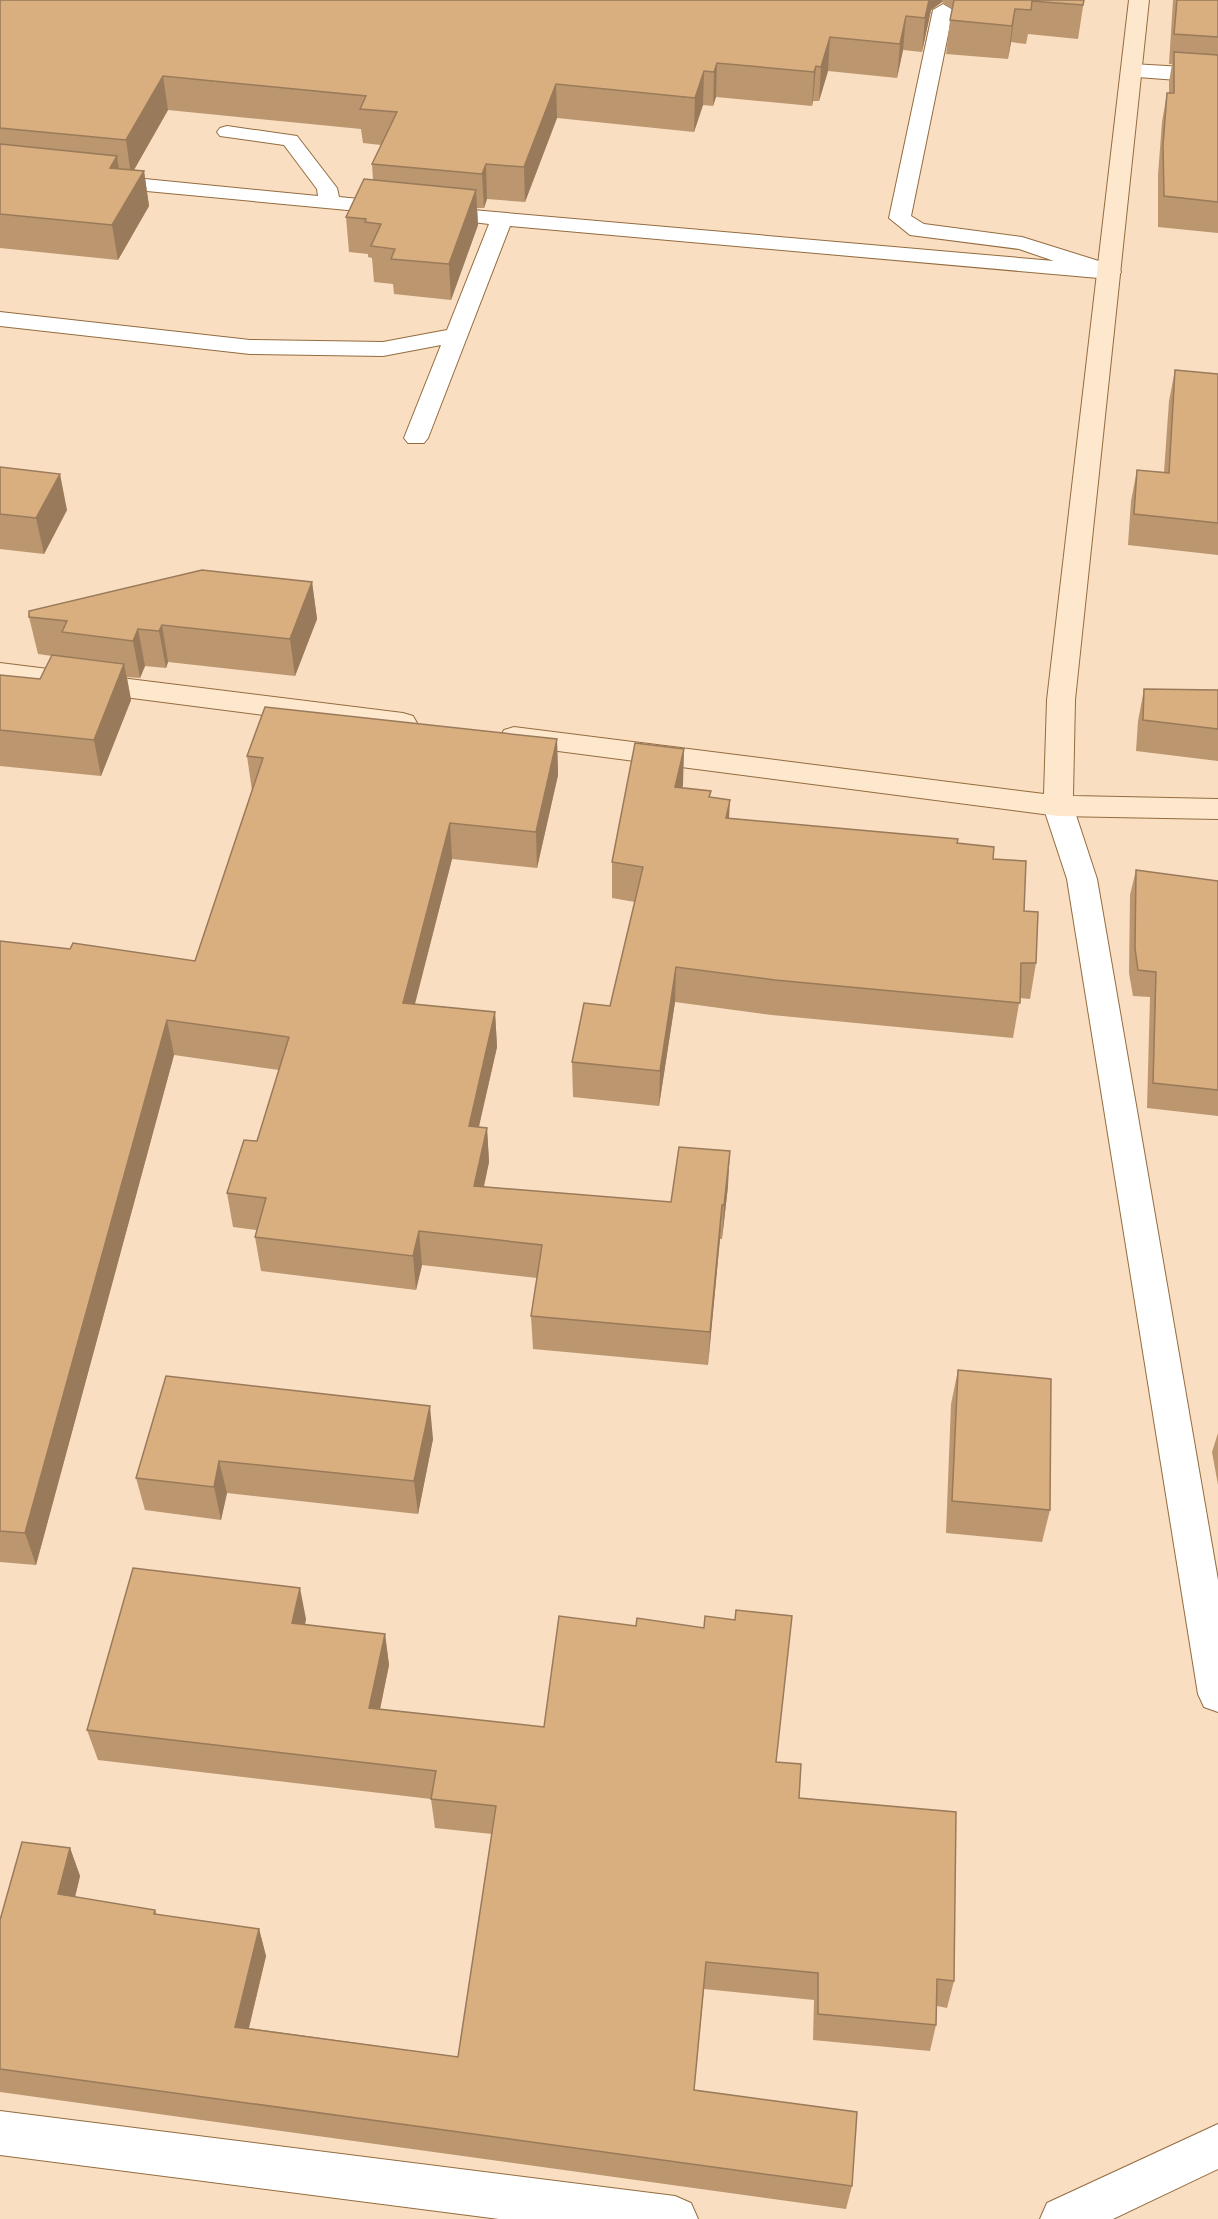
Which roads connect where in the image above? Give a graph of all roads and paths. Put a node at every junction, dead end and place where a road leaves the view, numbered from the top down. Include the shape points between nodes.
1 (1139, 0) edge
2 (943, 10) dead end
3 (1132, 71) junction
4 (1218, 76) edge
5 (227, 132) dead end
6 (82, 179) edge
7 (329, 203) junction
8 (502, 218) junction
9 (1110, 272) junction
10 (0, 319) edge
11 (456, 335) junction
12 (416, 438) dead end
13 (0, 672) edge
14 (427, 726) edge
15 (486, 734) edge
16 (1058, 806) junction
17 (1218, 809) edge
18 (1218, 1694) edge
19 (0, 2133) edge
20 (1218, 2146) edge
21 (675, 2219) edge
22 (1063, 2219) edge

1 - 3 street
2 - 9 lane via 900,218 918,230 1022,243
3 - 4 street
3 - 9 street
5 - 7 lane via 290,140 327,188
6 - 7 lane
7 - 8 lane
8 - 9 lane
8 - 11 lane
9 - 16 street via 1061,700
10 - 11 lane via 250,348 383,349
11 - 12 lane
13 - 14 street
15 - 16 street
16 - 17 street
16 - 18 street via 1082,879
19 - 21 street
20 - 22 street

